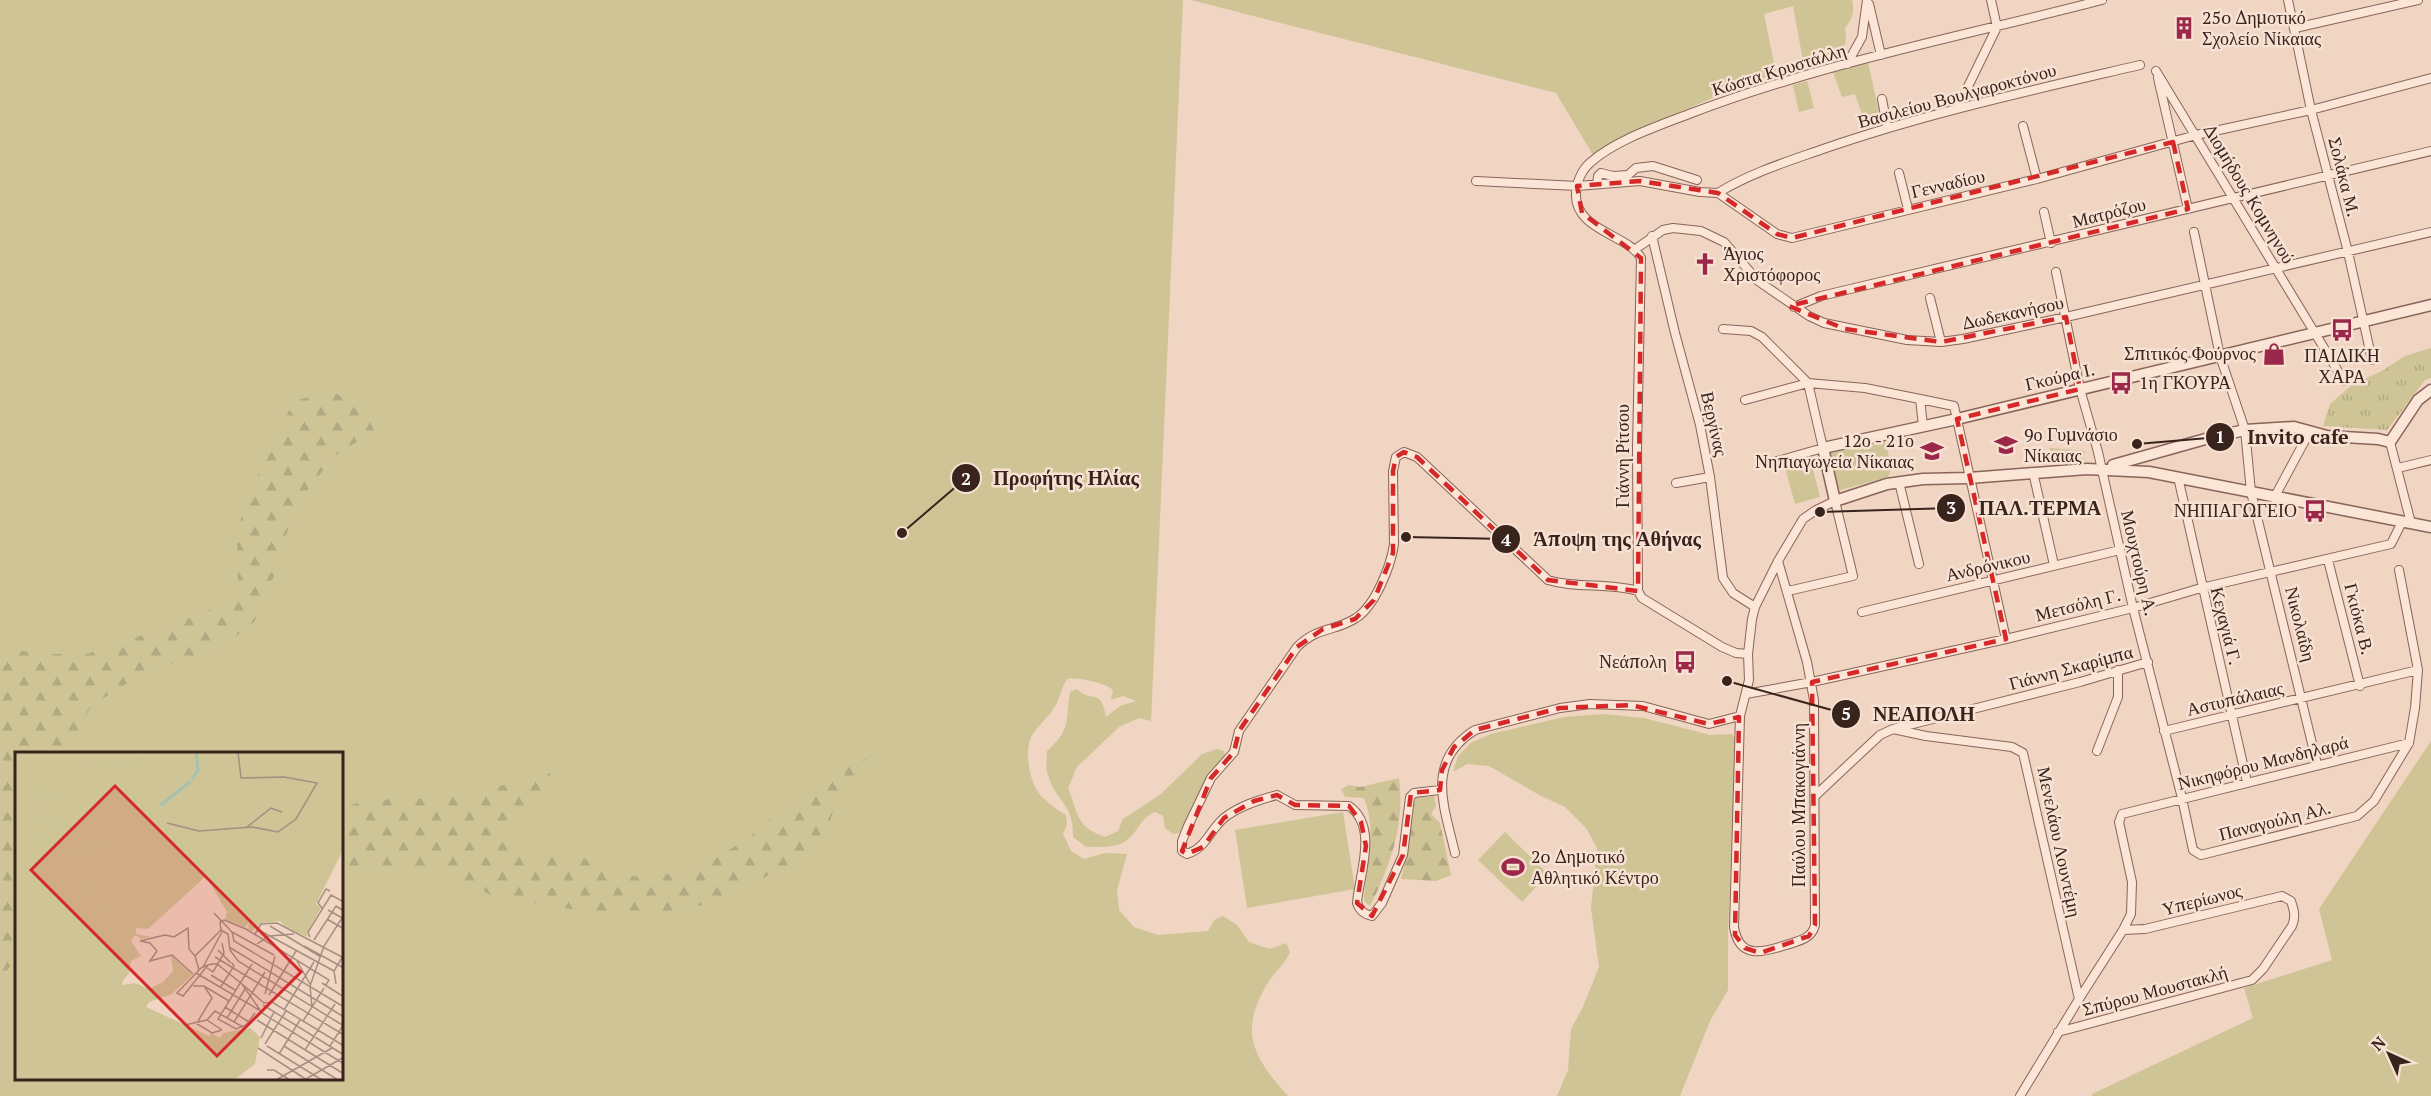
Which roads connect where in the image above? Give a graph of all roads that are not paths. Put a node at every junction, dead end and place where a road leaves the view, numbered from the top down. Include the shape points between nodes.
1 (1867, 0) edge
2 (1991, 0) edge
3 (2102, 0) edge
4 (2288, 0) edge
5 (2418, 0) edge
6 (1997, 27) junction
7 (2295, 28) junction
8 (1881, 55) junction
9 (1847, 64) junction
10 (2140, 65) dead end
11 (2431, 78) edge
12 (1882, 99) dead end
13 (1958, 107) junction
14 (2311, 110) junction
15 (1887, 126) junction
16 (2023, 126) dead end
17 (2196, 135) junction
18 (2173, 142) junction
19 (2431, 151) edge
20 (1899, 173) dead end
21 (2328, 176) junction
22 (2037, 179) junction
23 (1697, 180) dead end
24 (1476, 181) dead end
25 (1597, 184) junction
26 (1577, 186) junction
27 (1718, 193) junction
28 (2234, 197) junction
29 (1908, 209) junction
30 (2188, 209) junction
31 (2044, 212) dead end
32 (2194, 232) dead end
33 (2431, 232) edge
34 (1652, 236) junction
35 (2051, 243) junction
36 (1634, 250) junction
37 (2348, 252) junction
38 (2277, 268) junction
39 (2056, 272) dead end
40 (2204, 285) junction
41 (1930, 298) dead end
42 (2431, 305) edge
43 (1794, 307) junction
44 (2066, 317) junction
45 (2362, 322) junction
46 (1723, 329) dead end
47 (2316, 333) junction
48 (1941, 342) junction
49 (2220, 356) junction
50 (2372, 360) dead end
51 (2344, 381) dead end
52 (1808, 383) junction
53 (2080, 389) junction
54 (2431, 390) edge
55 (1920, 399) junction
56 (1745, 400) dead end
57 (1957, 419) junction
58 (1923, 426) junction
59 (2245, 430) junction
60 (2309, 433) junction
61 (2390, 442) junction
62 (1823, 448) junction
63 (2431, 460) edge
64 (1767, 464) dead end
65 (2102, 468) junction
66 (2398, 468) junction
67 (2033, 472) junction
68 (1710, 477) junction
69 (2178, 477) junction
70 (1970, 478) junction
71 (1899, 482) junction
72 (1676, 483) dead end
73 (2251, 492) junction
74 (2274, 498) junction
75 (1835, 501) junction
76 (2407, 522) junction
77 (2431, 527) edge
78 (2120, 550) junction
79 (2328, 560) junction
80 (1778, 561) junction
81 (1919, 564) dead end
82 (2054, 566) junction
83 (2399, 570) dead end
84 (2271, 573) junction
85 (1993, 580) junction
86 (2201, 588) junction
87 (1638, 591) junction
88 (1788, 591) junction
89 (1755, 607) junction
90 (2133, 608) junction
91 (1862, 612) dead end
92 (2006, 639) junction
93 (1748, 654) junction
94 (2148, 662) junction
95 (2118, 670) junction
96 (2418, 670) junction
97 (1812, 682) junction
98 (2360, 686) junction
99 (1746, 694) junction
100 (2303, 699) junction
101 (2233, 715) junction
102 (1740, 716) junction
103 (1893, 729) junction
104 (2164, 731) junction
105 (2409, 742) junction
106 (2097, 751) dead end
107 (2318, 764) junction
108 (2247, 782) junction
109 (1440, 790) junction
110 (1815, 796) junction
111 (2182, 798) junction
112 (1455, 853) dead end
113 (2201, 855) joint
114 (2123, 930) junction
115 (2257, 975) joint
116 (2079, 999) junction
117 (2058, 1032) junction
118 (2020, 1096) edge

1 - 8 street
1 - 9 street via 1862,37
2 - 6 street
3 - 6 street, Κώστα Κρυστάλλη
4 - 7 street, Σολάκα Μ.
5 - 7 street
6 - 8 street, Κώστα Κρυστάλλη
6 - 13 street
7 - 14 street, Σολάκα Μ.
8 - 9 street, Κώστα Κρυστάλλη
9 - 26 street, Κώστα Κρυστάλλη via 1717,104 1652,129 1600,155 1583,171
10 - 13 street, Βασιλείου Βουλγαροκτόνου
11 - 14 street, Γενναδίου
12 - 15 street
13 - 15 street, Βασιλείου Βουλγαροκτόνου
14 - 17 street, Γενναδίου
14 - 21 street, Σολάκα Μ.
15 - 27 street, Βασιλείου Βουλγαροκτόνου via 1775,167
16 - 22 street
17 - 18 street, Γενναδίου
17 - 18 street, Διομήδους Κομνηνού via 2156,70
17 - 28 street, Διομήδους Κομνηνού
18 - 22 street, Γενναδίου
18 - 30 street
19 - 21 street, Ματρόζου
20 - 29 street
21 - 28 street, Ματρόζου
21 - 37 street, Σολάκα Μ.
22 - 29 street, Γενναδίου
23 - 25 street via 1653,166 1636,168 1628,175 1601,173
24 - 26 street, Γενναδίου
25 - 26 street, Γενναδίου
25 - 27 street, Γενναδίου via 1640,181
26 - 36 street via 1576,203 1582,213 1602,231
27 - 29 street, Γενναδίου via 1777,234 1792,238
28 - 30 street, Ματρόζου
28 - 38 street, Διομήδους Κομνηνού
30 - 35 street, Ματρόζου
31 - 35 street
32 - 40 street, Νικολαΐδη
33 - 37 street, Δωδεκανήσου
34 - 36 street, Δωδεκανήσου
34 - 43 street, Δωδεκανήσου via 1673,228 1714,236 1732,250 1758,281
34 - 68 street, Βεργίνας
35 - 43 street, Ματρόζου via 1821,296
36 - 87 street, Γιάννη Ρίτσου via 1641,258 1642,272 1636,448
37 - 38 street, Δωδεκανήσου
37 - 45 street, Σολάκα Μ.
38 - 40 street, Δωδεκανήσου
38 - 47 street, Διομήδους Κομνηνού
39 - 44 street, Μουχτούρη Α.
40 - 44 street, Δωδεκανήσου
40 - 49 street, Νικολαΐδη
41 - 48 street
42 - 45 street, Γκούρα Ι.
43 - 48 street, Δωδεκανήσου via 1845,329
44 - 48 street, Δωδεκανήσου
44 - 53 street, Μουχτούρη Α.
45 - 47 street, Γκούρα Ι.
45 - 50 street, Σολάκα Μ.
46 - 52 street via 1751,331 1762,337
47 - 49 street, Γκούρα Ι.
47 - 51 street, Διομήδους Κομνηνού
49 - 53 street, Γκούρα Ι.
49 - 59 street, Νικολαΐδη
52 - 55 street via 1865,388
52 - 56 street
52 - 62 street
53 - 57 street, Γκούρα Ι.
53 - 65 street, Μουχτούρη Α.
54 - 61 street via 2418,400
55 - 57 street via 1954,406
55 - 58 street
57 - 58 street, Γκούρα Ι.
57 - 70 street
58 - 62 street, Γκούρα Ι.
59 - 60 street via 2294,427
59 - 65 street
59 - 73 street, Νικολαΐδη
60 - 61 street
60 - 74 street
61 - 66 street
62 - 64 street, Γκούρα Ι.
62 - 75 street
63 - 66 street
65 - 67 street
65 - 69 street
65 - 78 street, Μουχτούρη Α.
66 - 76 street
67 - 70 street
67 - 82 street
68 - 72 street
68 - 89 street, Βεργίνας via 1723,578 1733,593
69 - 73 street
69 - 86 street, Κεχαγιά Γ.
70 - 71 street
70 - 85 street
71 - 75 street
71 - 81 street
73 - 74 street
73 - 84 street, Νικολαΐδη
74 - 76 street
75 - 80 street via 1803,519
75 - 88 street via 1853,576
76 - 77 street
76 - 79 street, Μετσόλη Γ. via 2391,544
78 - 82 street, Ανδρόνικου
78 - 90 street, Μουχτούρη Α.
79 - 84 street, Μετσόλη Γ.
79 - 98 street, Γκιόκα Β.
80 - 88 street, Παύλου Μπακογιάννη
80 - 89 street
82 - 85 street, Ανδρόνικου
83 - 96 street
84 - 86 street, Μετσόλη Γ.
84 - 100 street, Νικολαΐδη
85 - 91 street, Ανδρόνικου
85 - 92 street
86 - 90 street, Μετσόλη Γ.
86 - 101 street, Κεχαγιά Γ.
87 - 93 street via 1642,598 1729,651
87 - 109 street via 1617,585 1560,584 1548,580 1417,456 1404,452 1396,458 1394,544 1374,600 1355,619 1323,629 1297,647 1239,731 1234,752 1211,778 1182,841 1182,851 1187,854 1203,847 1224,818 1254,801 1277,795 1294,805 1349,806 1361,822 1366,846 1357,903 1365,915 1372,916 1382,903 1403,855 1410,797
88 - 97 street, Παύλου Μπακογιάννη
89 - 93 street
90 - 92 street, Μετσόλη Γ.
90 - 94 street, Μουχτούρη Α.
92 - 97 street, Μετσόλη Γ.
93 - 99 street
94 - 95 street, Γιάννη Σκαρίμπα
94 - 104 street, Μουχτούρη Α.
95 - 103 street, Γιάννη Σκαρίμπα
95 - 106 street via 2118,697
96 - 98 street, Αστυπάλαιας
96 - 105 street
97 - 99 street, Μετσόλη Γ.
97 - 110 street, Παύλου Μπακογιάννη
98 - 100 street, Αστυπάλαιας
99 - 102 street
100 - 101 street, Αστυπάλαιας
100 - 107 street, Νικολαΐδη
101 - 104 street, Αστυπάλαιας
101 - 108 street, Κεχαγιά Γ.
102 - 109 street via 1709,724 1643,706 1590,704 1510,719 1464,736 1442,771
102 - 110 street, Παύλου Μπακογιάννη via 1734,927 1745,948 1768,951 1803,940 1814,931
103 - 110 street, Γιάννη Σκαρίμπα via 1880,735
103 - 116 street, Μενελάου Λουντέμη via 2012,747 2023,753
104 - 111 street, Μουχτούρη Α.
105 - 107 street, Νικηφόρου Μανδηλαρά
105 - 113 street, Παναγούλη Αλ. via 2374,801 2357,816
107 - 108 street, Νικηφόρου Μανδηλαρά
108 - 111 street, Νικηφόρου Μανδηλαρά
109 - 112 street
111 - 113 street, Μουχτούρη Α. via 2193,850
111 - 114 street, Νικηφόρου Μανδηλαρά via 2120,816 2133,901
114 - 115 street, Υπερίωνος via 2145,929 2286,897 2291,901 2294,920
114 - 116 street
115 - 117 street, Σπύρου Μουστακλή via 2244,983
116 - 117 street
117 - 118 street

